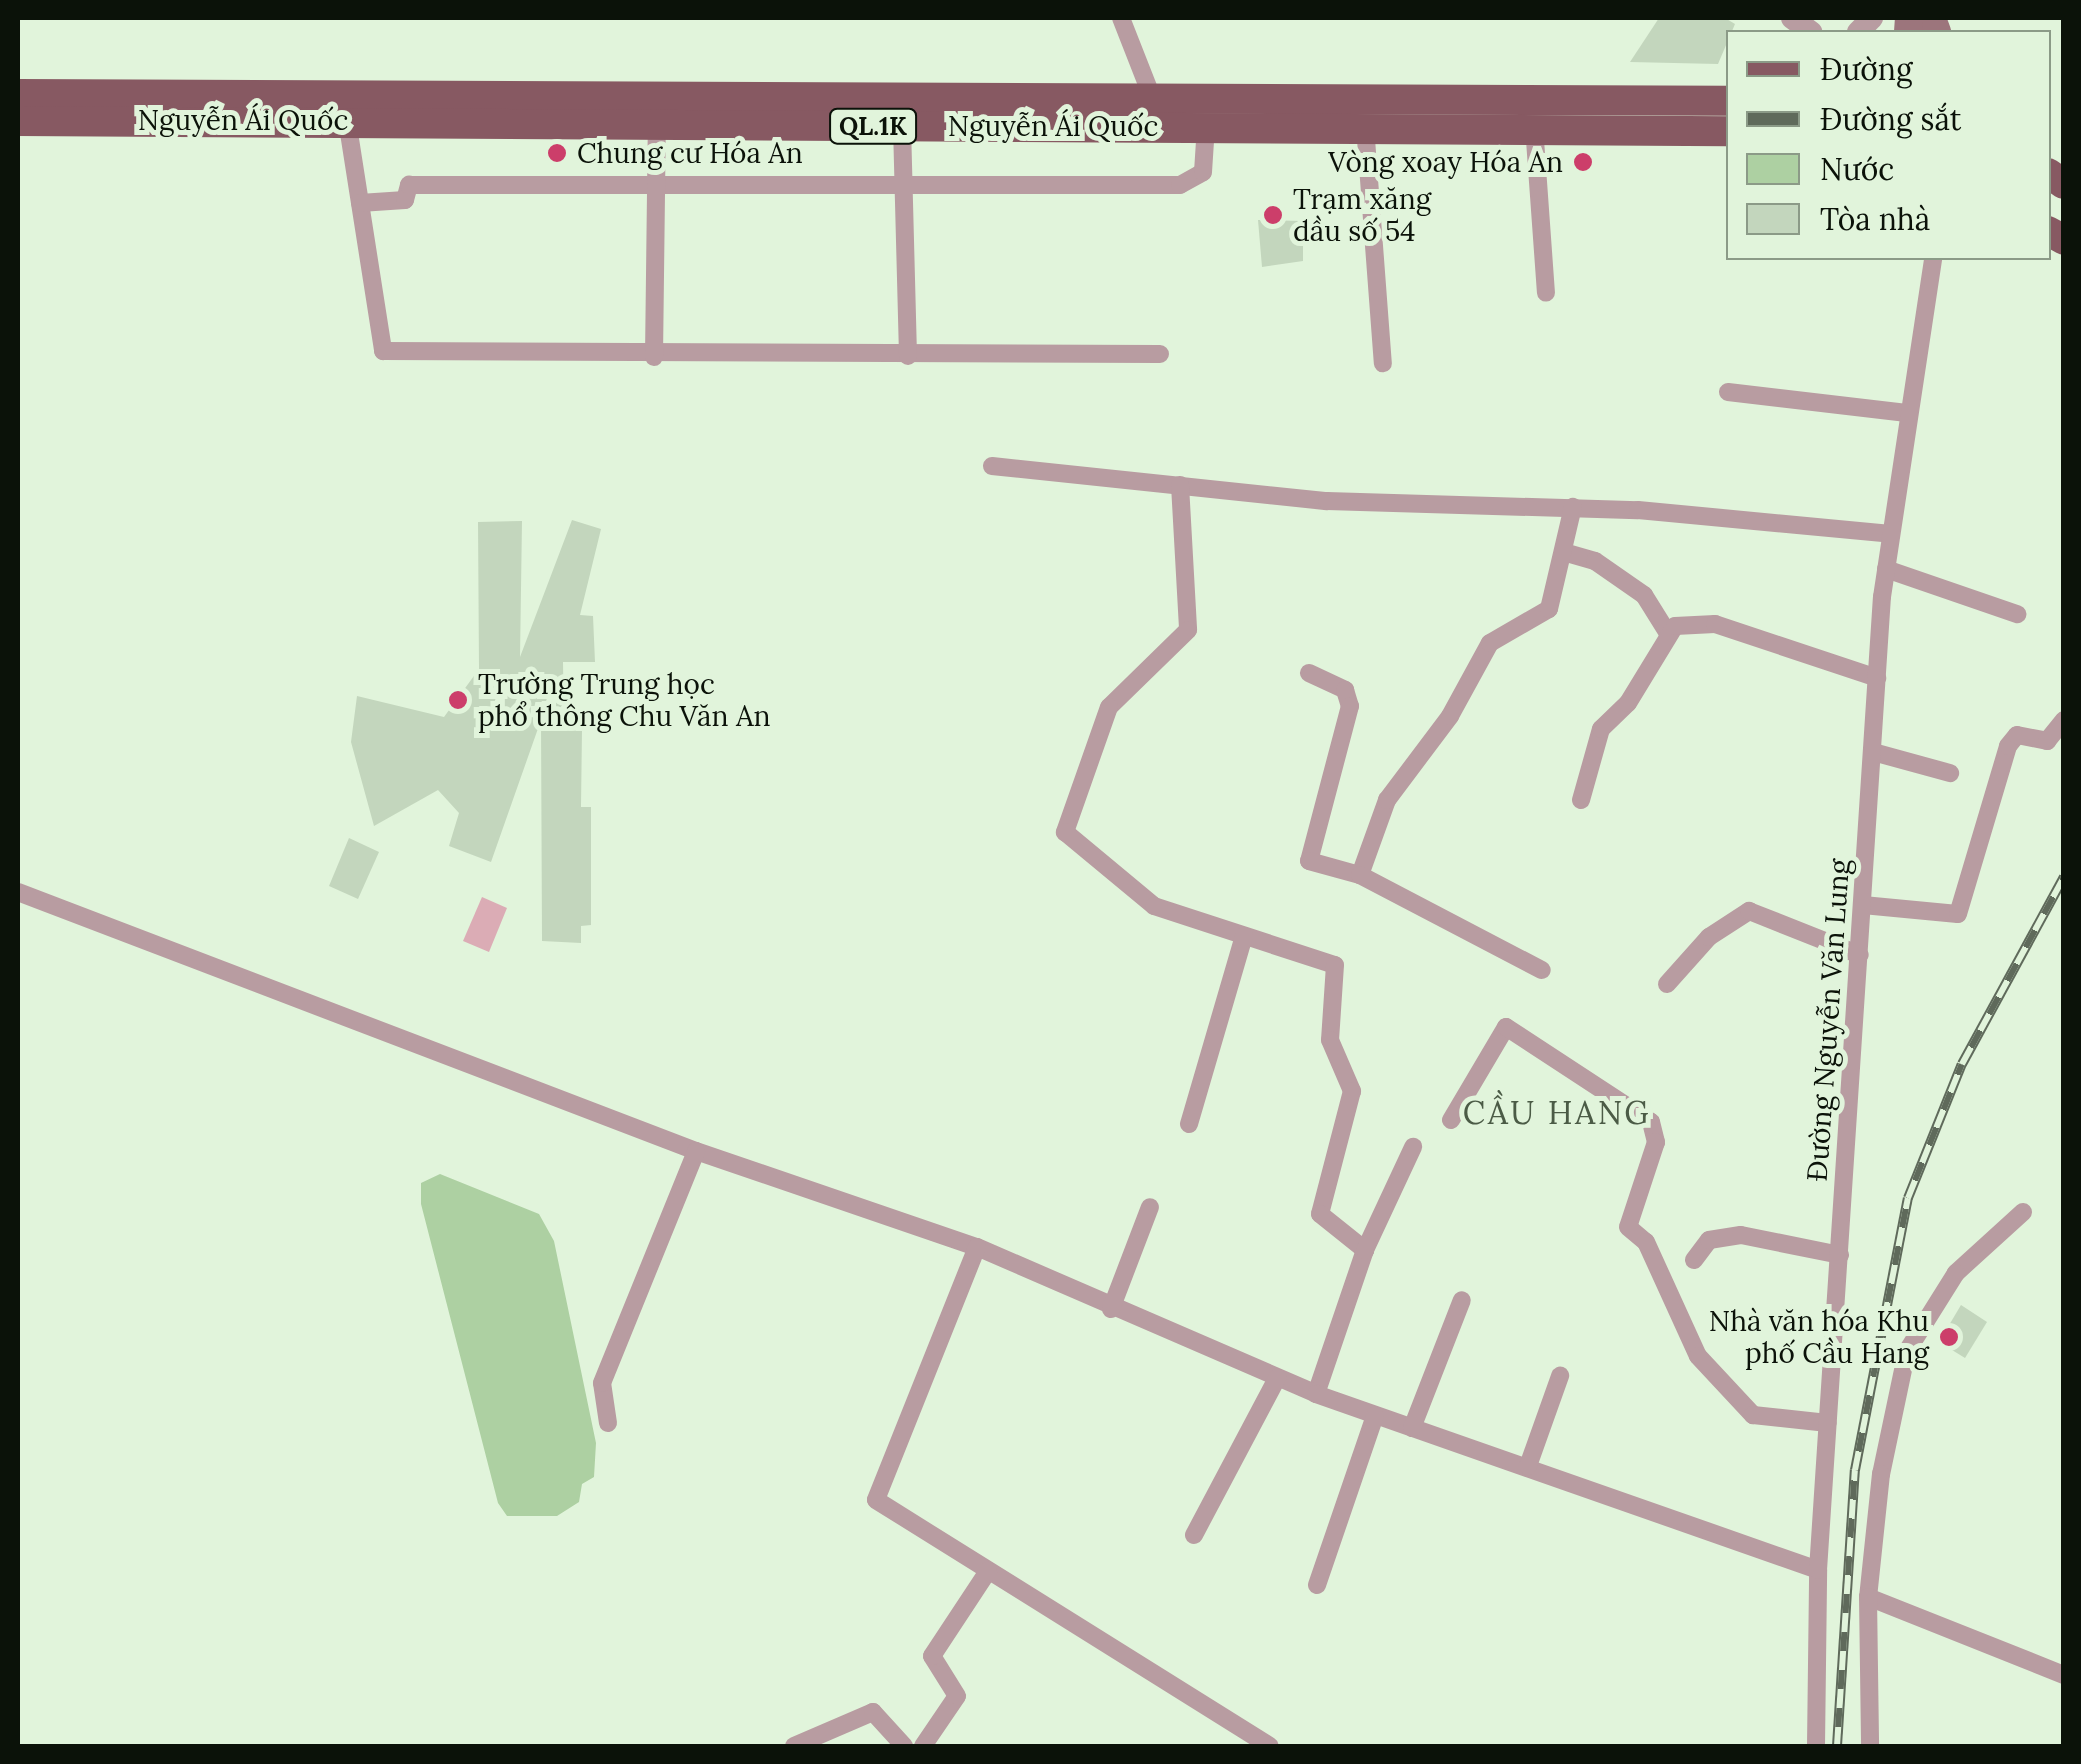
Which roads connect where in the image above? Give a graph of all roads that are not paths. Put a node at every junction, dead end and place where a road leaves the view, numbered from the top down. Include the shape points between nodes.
1 (1121, 18) edge
2 (18, 94) edge
3 (1152, 97) junction
4 (1726, 101) edge
5 (1262, 112) junction
6 (347, 120) junction
7 (18, 121) edge
8 (657, 124) junction
9 (902, 126) junction
10 (1206, 126) junction
11 (1365, 126) junction
12 (1534, 126) junction
13 (1726, 130) edge
14 (656, 189) junction
15 (904, 190) junction
16 (360, 204) junction
17 (1918, 260) edge
18 (1932, 260) edge
19 (1546, 293) dead end
20 (1922, 298) junction
21 (1160, 354) dead end
22 (908, 356) junction
23 (654, 357) junction
24 (1383, 363) dead end
25 (1728, 392) dead end
26 (1907, 413) junction
27 (992, 466) dead end
28 (1180, 485) junction
29 (1573, 507) junction
30 (1891, 534) junction
31 (1567, 552) junction
32 (1886, 570) junction
33 (2017, 614) dead end
34 (1667, 632) junction
35 (1309, 673) dead end
36 (1877, 678) junction
37 (2064, 720) edge
38 (1872, 752) junction
39 (1950, 773) dead end
40 (1581, 800) dead end
41 (1360, 876) junction
42 (18, 892) edge
43 (1863, 905) junction
44 (1244, 936) junction
45 (1860, 955) junction
46 (1542, 970) dead end
47 (1666, 984) dead end
48 (1451, 1120) dead end
49 (1188, 1124) dead end
50 (1413, 1147) dead end
51 (696, 1151) junction
52 (1150, 1207) dead end
53 (2023, 1212) dead end
54 (977, 1247) junction
55 (1365, 1250) junction
56 (1840, 1254) junction
57 (1694, 1260) dead end
58 (1462, 1300) dead end
59 (1111, 1309) junction
60 (1560, 1376) dead end
61 (1277, 1378) junction
62 (1316, 1394) junction
63 (1375, 1416) junction
64 (608, 1423) dead end
65 (1828, 1424) junction
66 (1412, 1428) junction
67 (1528, 1466) junction
68 (1194, 1535) dead end
69 (1818, 1570) junction
70 (988, 1571) junction
71 (1316, 1584) dead end
72 (1868, 1597) junction
73 (2062, 1671) edge
74 (830, 1742) edge
75 (1260, 1744) edge
76 (794, 1746) edge
77 (904, 1746) edge
78 (923, 1746) edge
79 (1816, 1746) edge
80 (1870, 1746) edge

1 - 3 street
2 - 3 main road, Nguyễn Ái Quốc / QL.1K
3 - 5 main road, Nguyễn Ái Quốc / QL.1K
4 - 5 main road, Nguyễn Ái Quốc / QL.1K
5 - 10 main road, Nguyễn Ái Quốc / QL.1K
5 - 11 main road, Nguyễn Ái Quốc / QL.1K
6 - 7 main road, Nguyễn Ái Quốc / QL.1K
6 - 8 main road, Nguyễn Ái Quốc / QL.1K
6 - 16 street
8 - 9 main road, Nguyễn Ái Quốc / QL.1K
8 - 14 street
9 - 10 main road, Nguyễn Ái Quốc / QL.1K
9 - 15 street
10 - 15 street via 1203,172 1187,184
11 - 12 main road, Nguyễn Ái Quốc / QL.1K
11 - 24 street
12 - 13 main road, Nguyễn Ái Quốc / QL.1K
12 - 19 street
14 - 15 street
14 - 16 street via 410,185 405,200
14 - 23 street
15 - 22 street
16 - 23 street via 383,351
17 - 20 street, Đường Nguyễn Văn Lung
18 - 20 street, Đường Nguyễn Văn Lung
20 - 26 street, Đường Nguyễn Văn Lung
21 - 22 street
22 - 23 street
25 - 26 street
26 - 30 street, Đường Nguyễn Văn Lung
27 - 28 street
28 - 29 street via 1326,502
28 - 44 street via 1188,630 1109,707 1065,832 1154,906
29 - 30 street
29 - 31 street
30 - 32 street, Đường Nguyễn Văn Lung
31 - 34 street via 1595,561 1644,595
31 - 41 street via 1549,609 1490,643 1450,716 1386,800
32 - 33 street via 1950,585
32 - 36 street, Đường Nguyễn Văn Lung
34 - 36 street via 1689,622 1716,624
34 - 40 street via 1628,703 1601,729
35 - 41 street via 1345,690 1350,706 1308,859
36 - 38 street, Đường Nguyễn Văn Lung
37 - 43 street via 2048,741 2017,735 2008,746 1958,914
38 - 39 street
38 - 43 street, Đường Nguyễn Văn Lung
41 - 46 street
42 - 51 street
43 - 45 street, Đường Nguyễn Văn Lung
44 - 49 street
44 - 55 street via 1335,964 1330,1040 1352,1091 1320,1214
45 - 47 street via 1749,911 1709,936
45 - 56 street, Đường Nguyễn Văn Lung
48 - 65 street via 1506,1027 1651,1122 1656,1142 1628,1227 1646,1242 1698,1356 1753,1415
50 - 55 street
51 - 54 street
51 - 64 street via 602,1383
52 - 59 street
53 - 72 street via 1956,1272 1907,1350 1880,1474
54 - 59 street
54 - 70 street via 874,1492
55 - 62 street
56 - 57 street via 1741,1236 1708,1240
56 - 65 street, Đường Nguyễn Văn Lung
58 - 66 street
59 - 61 street
60 - 67 street
61 - 62 street
61 - 68 street
62 - 63 street
63 - 66 street
63 - 71 street
65 - 69 street, Đường Nguyễn Văn Lung
66 - 67 street
67 - 69 street
69 - 79 street, Đường Nguyễn Văn Lung
70 - 75 street
70 - 78 street via 932,1656 957,1696
72 - 73 street
72 - 80 street
74 - 76 street
74 - 77 street via 876,1712

